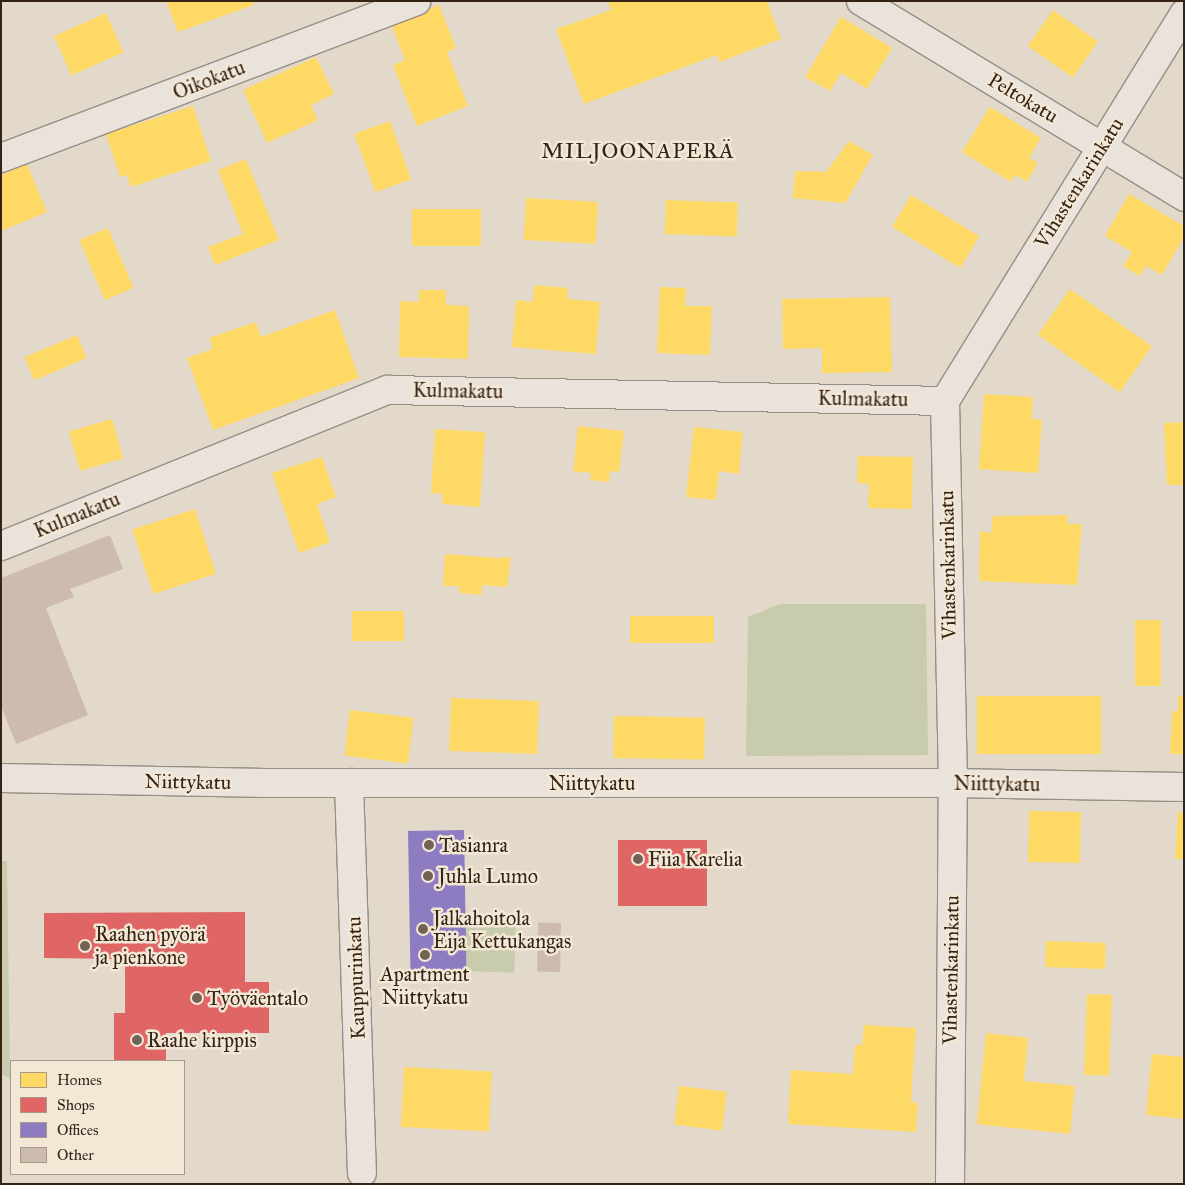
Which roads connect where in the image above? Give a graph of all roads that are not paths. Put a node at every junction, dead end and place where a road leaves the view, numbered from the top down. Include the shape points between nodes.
1 (416, 1) edge
2 (862, 1) edge
3 (1184, 14) edge
4 (1101, 145) junction
5 (1, 158) edge
6 (1184, 197) edge
7 (945, 401) junction
8 (1, 546) edge
9 (1, 778) edge
10 (349, 783) junction
11 (953, 783) junction
12 (1184, 787) edge
13 (362, 1172) dead end
14 (950, 1184) edge

1 - 5 street, Oikokatu
2 - 4 street, Peltokatu
3 - 4 street, Vihastenkarinkatu
4 - 6 street, Peltokatu
4 - 7 street, Vihastenkarinkatu
7 - 8 street, Kulmakatu via 388,390
7 - 11 street, Vihastenkarinkatu
9 - 10 street, Niittykatu
10 - 11 street, Niittykatu
10 - 13 street, Kauppurinkatu
11 - 12 street, Niittykatu
11 - 14 street, Vihastenkarinkatu

